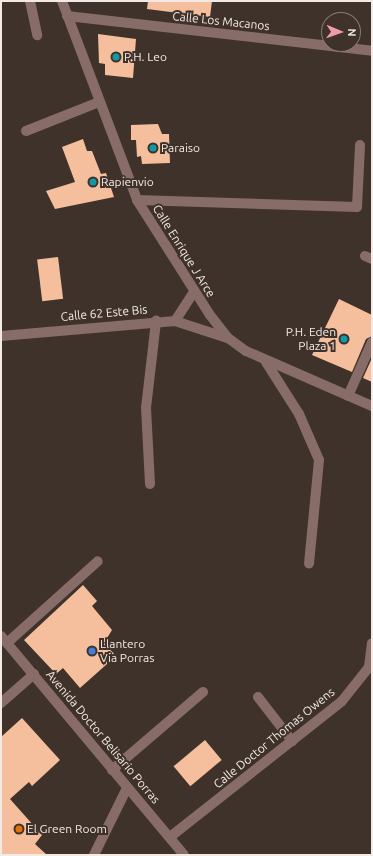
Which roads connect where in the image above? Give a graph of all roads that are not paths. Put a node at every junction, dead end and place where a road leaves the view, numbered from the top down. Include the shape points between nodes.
1 (30, 1) edge
2 (62, 1) edge
3 (67, 16) junction
4 (37, 35) dead end
5 (372, 51) edge
6 (99, 102) junction
7 (26, 131) dead end
8 (360, 145) dead end
9 (137, 200) junction
10 (194, 292) junction
11 (156, 321) junction
12 (175, 321) junction
13 (1, 336) edge
14 (228, 338) junction
15 (372, 342) edge
16 (266, 362) junction
17 (348, 396) junction
18 (372, 406) edge
19 (150, 484) dead end
20 (98, 561) dead end
21 (309, 564) dead end
22 (4, 640) edge
23 (372, 643) edge
24 (34, 674) junction
25 (203, 692) dead end
26 (258, 698) dead end
27 (1, 703) edge
28 (292, 741) junction
29 (112, 770) junction
30 (127, 788) junction
31 (170, 837) junction
32 (94, 855) edge
33 (184, 855) edge

1 - 4 street
2 - 3 street, Calle Enrique J Arce
3 - 5 street, Calle Los Macanos
3 - 6 street, Calle Enrique J Arce
6 - 7 street
6 - 9 street, Calle Enrique J Arce
8 - 9 street via 357,207
9 - 10 street, Calle Enrique J Arce
10 - 12 street
10 - 14 street, Calle Enrique J Arce
11 - 12 street, Calle 62 Este Bis
11 - 13 street, Calle 62 Este Bis
11 - 19 street via 146,408
12 - 14 street, Calle 62 Este Bis
14 - 16 street, Calle Enrique J Arce
15 - 17 street
16 - 17 street, Calle Enrique J Arce
16 - 21 street via 299,414 320,460
17 - 18 street, Calle Enrique J Arce
20 - 22 street
22 - 24 street, Avenida Doctor Belisario Porras
23 - 28 street, Calle Doctor Thomas Owens via 369,667 342,701
24 - 27 street
24 - 29 street, Avenida Doctor Belisario Porras
25 - 29 street
26 - 28 street
28 - 31 street, Calle Doctor Thomas Owens
29 - 30 street, Avenida Doctor Belisario Porras
30 - 31 street, Avenida Doctor Belisario Porras
30 - 32 street
31 - 33 street, Avenida Doctor Belisario Porras

